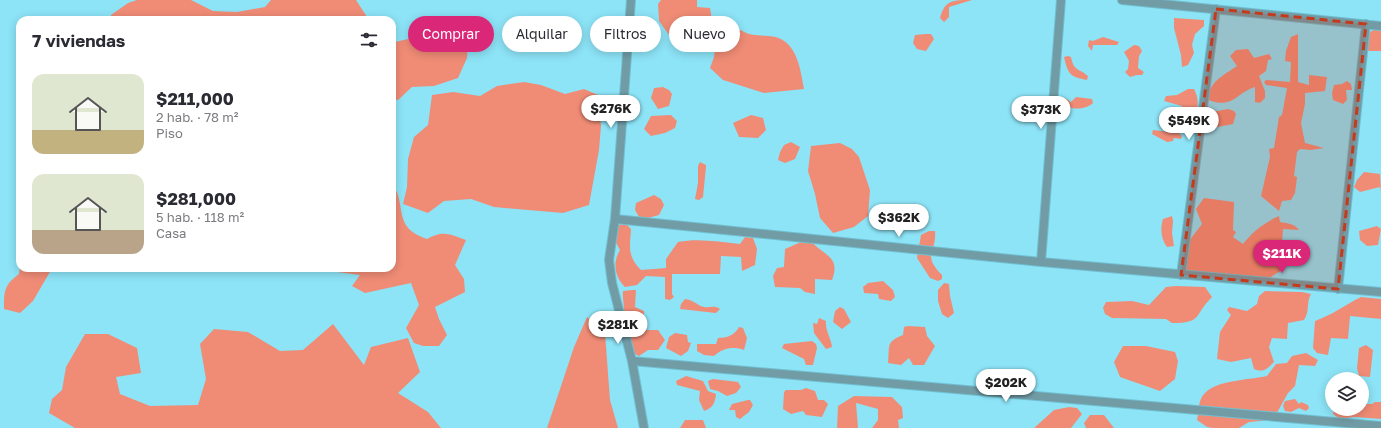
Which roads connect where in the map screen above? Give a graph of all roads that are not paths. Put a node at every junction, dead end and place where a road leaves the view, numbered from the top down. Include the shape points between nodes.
1 (632, 0) edge
2 (1061, 0) edge
3 (1122, 0) edge
4 (1216, 9) junction
5 (1366, 24) junction
6 (1381, 26) edge
7 (615, 219) junction
8 (1041, 262) junction
9 (1181, 275) junction
10 (1338, 289) junction
11 (1381, 292) edge
12 (632, 360) junction
13 (1381, 426) edge
14 (644, 428) edge

1 - 7 street
2 - 8 street
3 - 4 street
4 - 5 street
4 - 9 street
5 - 6 street
5 - 10 street
7 - 8 street
7 - 12 street via 610,260 612,283
8 - 9 street
9 - 10 street
10 - 11 street
12 - 13 street
12 - 14 street

